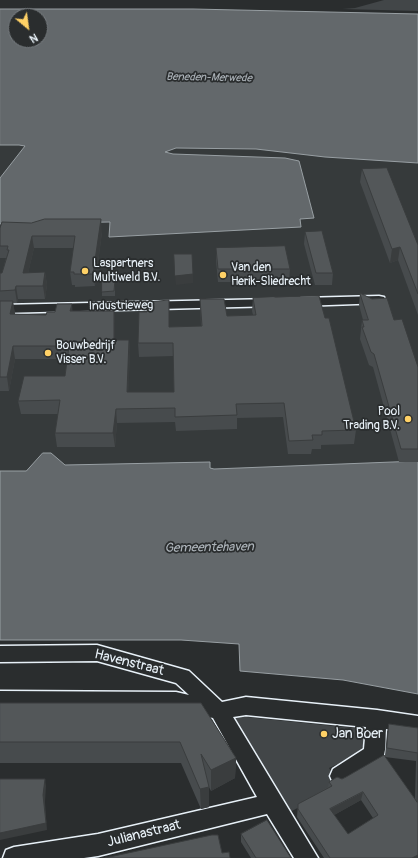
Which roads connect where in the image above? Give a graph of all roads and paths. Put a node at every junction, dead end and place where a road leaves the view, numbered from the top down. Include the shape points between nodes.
1 (386, 300) edge
2 (0, 309) edge
3 (0, 654) edge
4 (0, 700) edge
5 (219, 711) junction
6 (377, 719) junction
7 (418, 725) edge
8 (340, 776) dead end
9 (272, 803) junction
10 (14, 858) edge
11 (307, 858) edge

1 - 2 street, Industrieweg
3 - 5 street, Havenstraat via 97,653 182,677
4 - 5 street via 176,701
5 - 6 street via 246,706
5 - 9 street, Havenstraat
6 - 7 street
6 - 8 street via 374,754
9 - 10 street, Julianastraat via 98,845
9 - 11 street, Havenstraat

